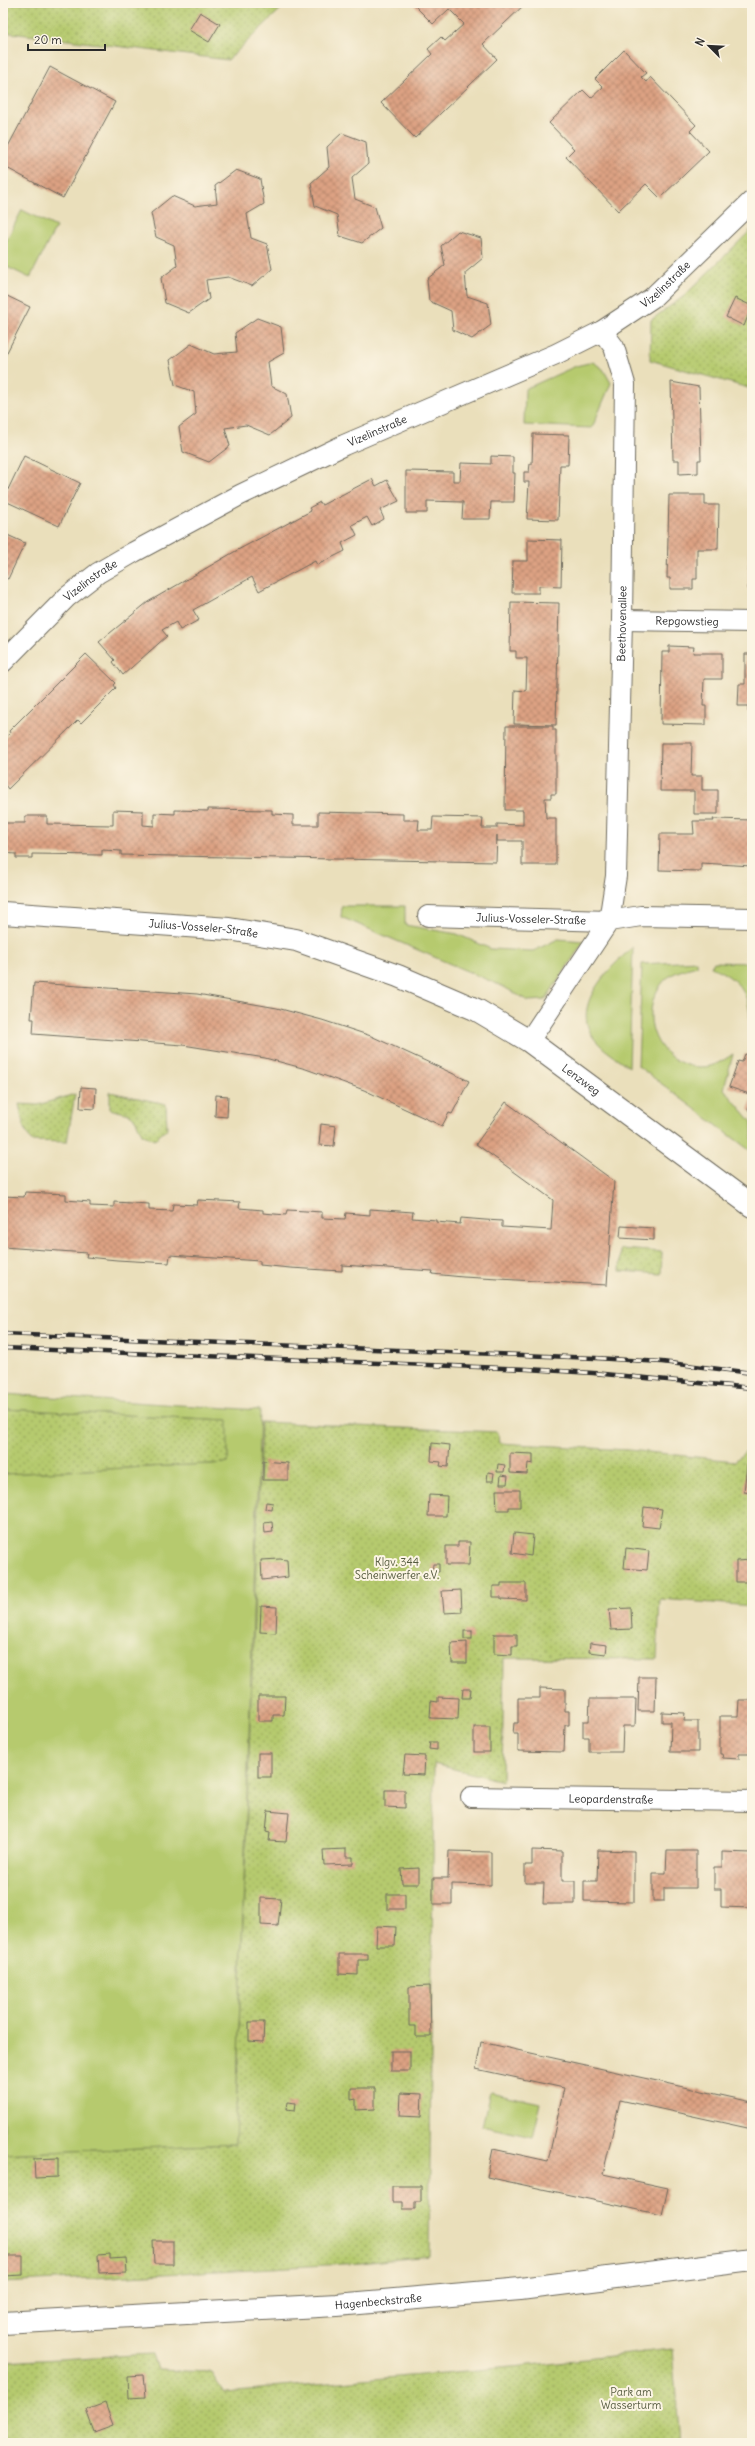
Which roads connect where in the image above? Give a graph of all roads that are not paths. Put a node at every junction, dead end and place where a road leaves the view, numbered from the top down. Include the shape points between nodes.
1 (752, 201) edge
2 (602, 331) junction
3 (622, 620) junction
4 (752, 622) edge
5 (3, 662) edge
6 (3, 913) edge
7 (428, 916) dead end
8 (752, 918) edge
9 (609, 921) junction
10 (398, 976) joint
11 (529, 1041) junction
12 (752, 1206) edge
13 (471, 1797) dead end
14 (752, 1801) edge
15 (752, 2260) edge
16 (3, 2323) edge

1 - 2 street, Vizelinstraße via 652,298
2 - 3 street, Beethovenallee via 614,347 625,384
2 - 5 street, Vizelinstraße via 556,354 344,445 240,495 134,552 98,573 67,598
3 - 4 street, Repgowstieg
3 - 9 street, Beethovenallee via 616,876
6 - 10 street, Julius-Vosseler-Straße via 229,929 296,940
7 - 9 street, Julius-Vosseler-Straße
8 - 9 street, Julius-Vosseler-Straße via 641,916
9 - 11 street
10 - 11 street, Lenzweg via 477,1010
11 - 12 street, Lenzweg
13 - 14 street, Leopardenstraße
15 - 16 street, Hagenbeckstraße via 520,2289 337,2305

